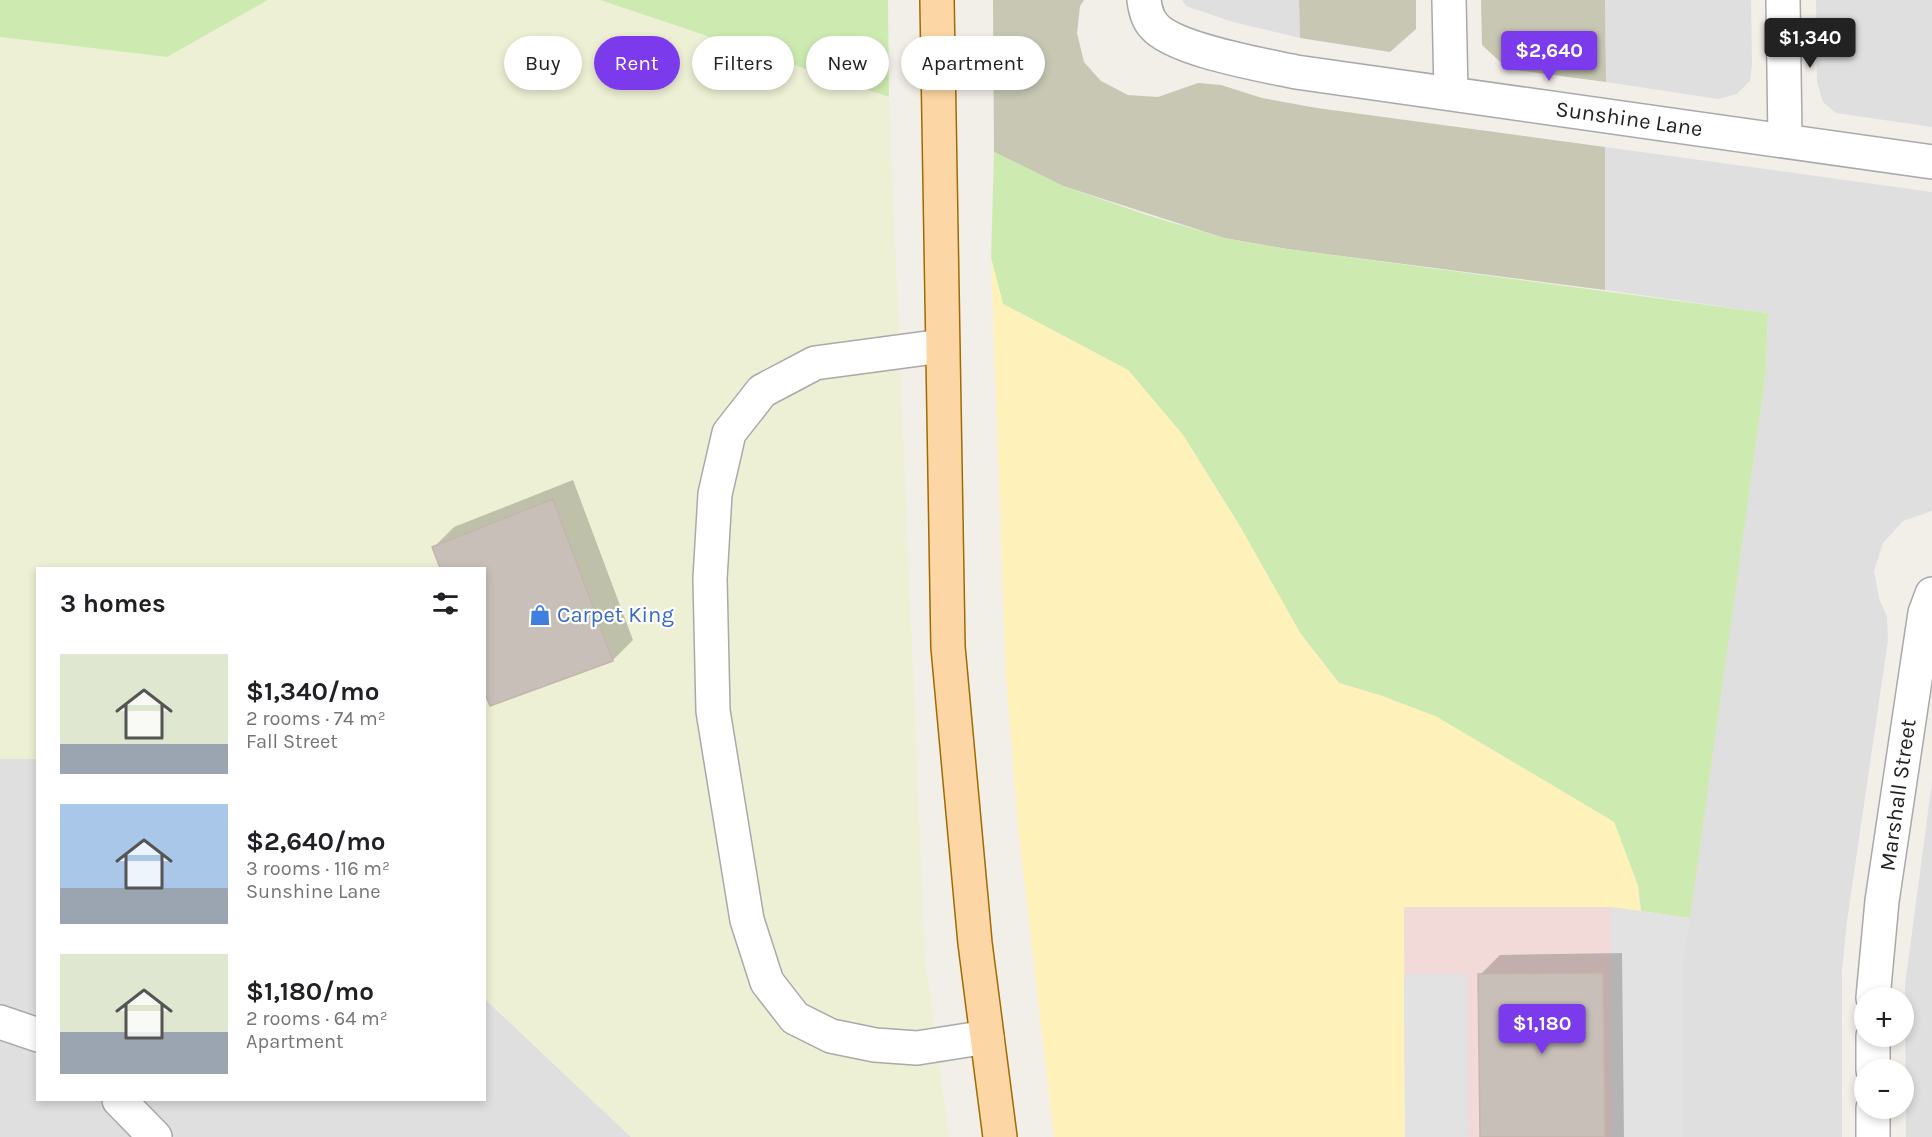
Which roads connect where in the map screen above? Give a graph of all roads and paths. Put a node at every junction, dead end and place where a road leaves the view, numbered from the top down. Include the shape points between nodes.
1 (937, 0) edge
2 (1449, 0) edge
3 (1783, 0) edge
4 (1149, 13) edge
5 (1450, 94) junction
6 (1785, 140) junction
7 (1932, 162) edge
8 (942, 346) junction
9 (1932, 594) edge
10 (1874, 987) edge
11 (0, 1022) edge
12 (36, 1034) edge
13 (987, 1037) junction
14 (120, 1101) edge
15 (1873, 1119) edge
16 (155, 1137) edge
17 (1000, 1137) edge
18 (1873, 1137) edge

1 - 8 main road
2 - 5 street
3 - 6 street
4 - 5 street, Sunshine Lane via 1169,37 1244,61
5 - 6 street, Sunshine Lane
6 - 7 street, Sunshine Lane
8 - 13 main road via 948,647 959,789
8 - 13 street via 815,363 762,391 729,433 716,494 710,579 713,711 747,920 767,982 795,1018 831,1036 875,1045 917,1048
9 - 10 street, Marshall Street via 1924,613 1884,890
11 - 12 street
13 - 17 main road
14 - 16 street
15 - 18 street

